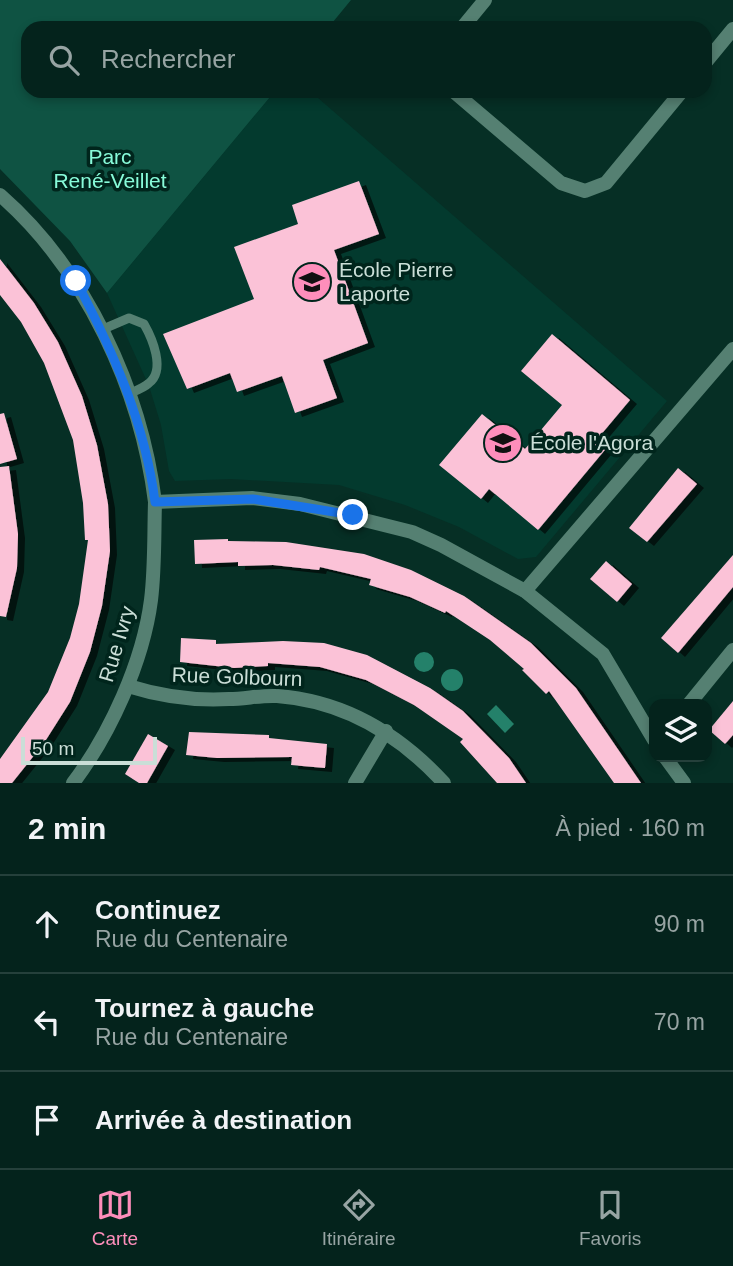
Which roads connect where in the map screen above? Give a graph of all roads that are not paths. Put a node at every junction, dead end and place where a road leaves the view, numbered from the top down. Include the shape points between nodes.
1 (485, 0) edge
2 (468, 21) edge
3 (733, 29) edge
4 (712, 54) edge
5 (461, 98) edge
6 (676, 98) edge
7 (0, 195) edge
8 (101, 330) junction
9 (733, 349) edge
10 (128, 394) junction
11 (155, 502) junction
12 (525, 591) junction
13 (733, 650) edge
14 (128, 687) junction
15 (693, 699) edge
16 (386, 731) junction
17 (649, 731) edge
18 (669, 762) edge
19 (72, 783) edge
20 (355, 783) edge
21 (444, 783) edge
22 (684, 783) edge

1 - 2 street
3 - 4 street
5 - 6 street via 561,183 584,191 606,183
7 - 8 street, Rue Ivry via 21,213 76,281
8 - 10 street, Rue Ivry
8 - 10 lane via 129,318 144,324 149,332 156,354 155,376
9 - 12 street
10 - 11 street, Rue Ivry via 150,461
11 - 12 street via 253,499 353,515 412,532
11 - 14 street, Rue Ivry via 151,601
12 - 17 street via 603,653
13 - 15 street
14 - 16 street, Rue Golbourn via 158,695 226,700 275,696 324,702
14 - 19 street, Rue Ivry via 92,758
16 - 20 street
16 - 21 street, Rue Golbourn
18 - 22 street

